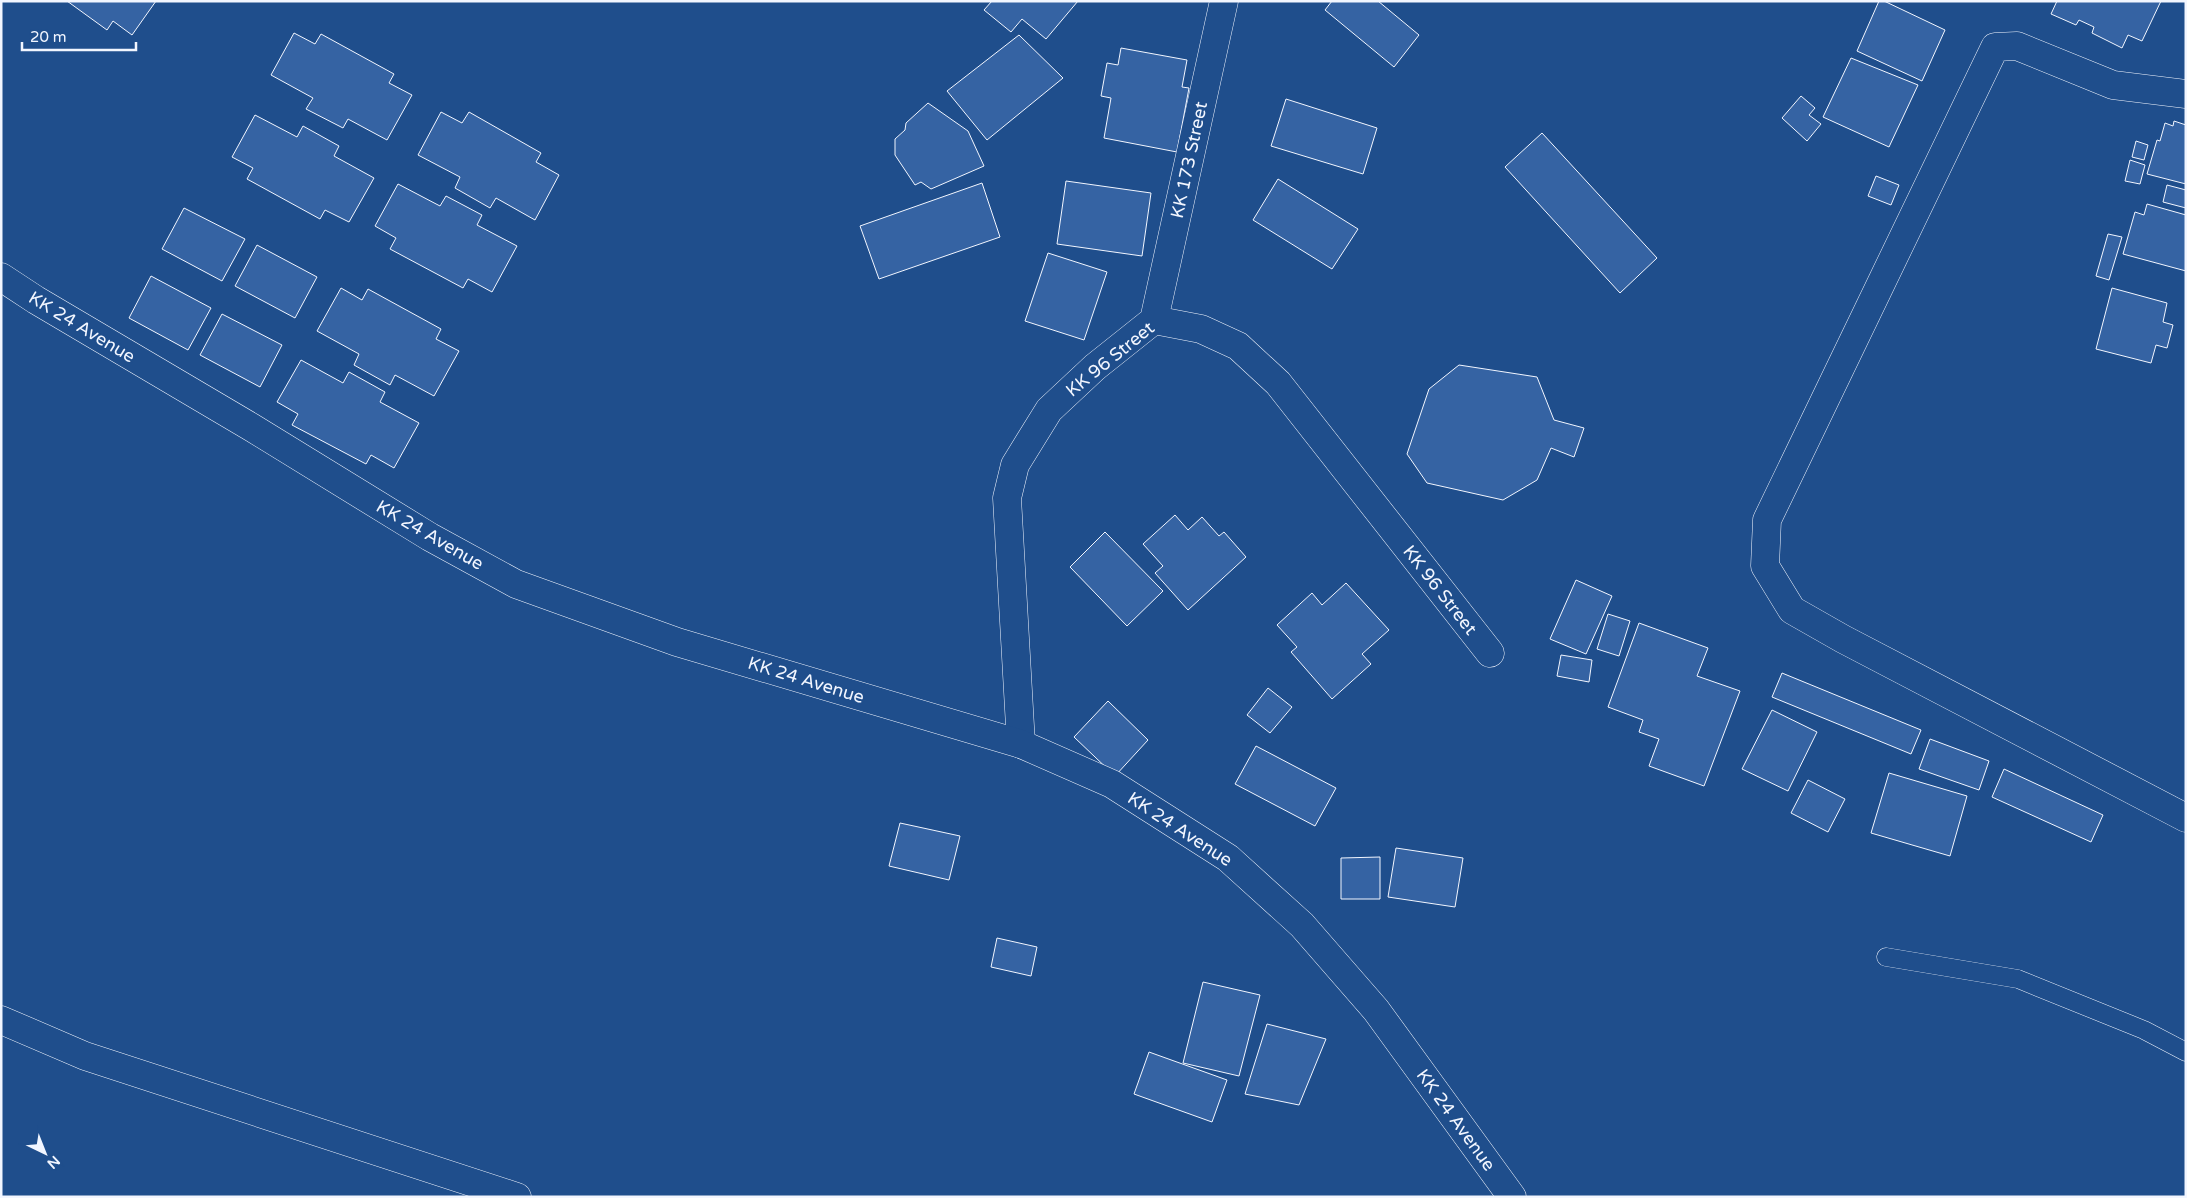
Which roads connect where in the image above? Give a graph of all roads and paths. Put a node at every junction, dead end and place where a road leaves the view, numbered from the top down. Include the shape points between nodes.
1 (1224, 1) edge
2 (2186, 94) edge
3 (1, 277) edge
4 (1154, 320) junction
5 (1490, 653) dead end
6 (1021, 744) junction
7 (2186, 818) edge
8 (1886, 957) dead end
9 (1, 1020) edge
10 (2186, 1052) edge
11 (517, 1197) edge
12 (1512, 1197) edge

1 - 4 main road, KK 173 Street
2 - 7 main road via 2113,86 2018,46 1995,47 1767,520 1764,566 1792,610
3 - 6 main road, KK 24 Avenue via 430,537 516,584 677,642
4 - 5 main road, KK 96 Street via 1201,329 1238,346 1278,382
4 - 6 main road, KK 96 Street via 1095,367 1049,410 1015,465 1007,498
6 - 12 main road, KK 24 Avenue via 1112,784 1228,858 1302,925 1376,1010
8 - 10 lane via 2018,979 2144,1030
9 - 11 main road via 85,1056

